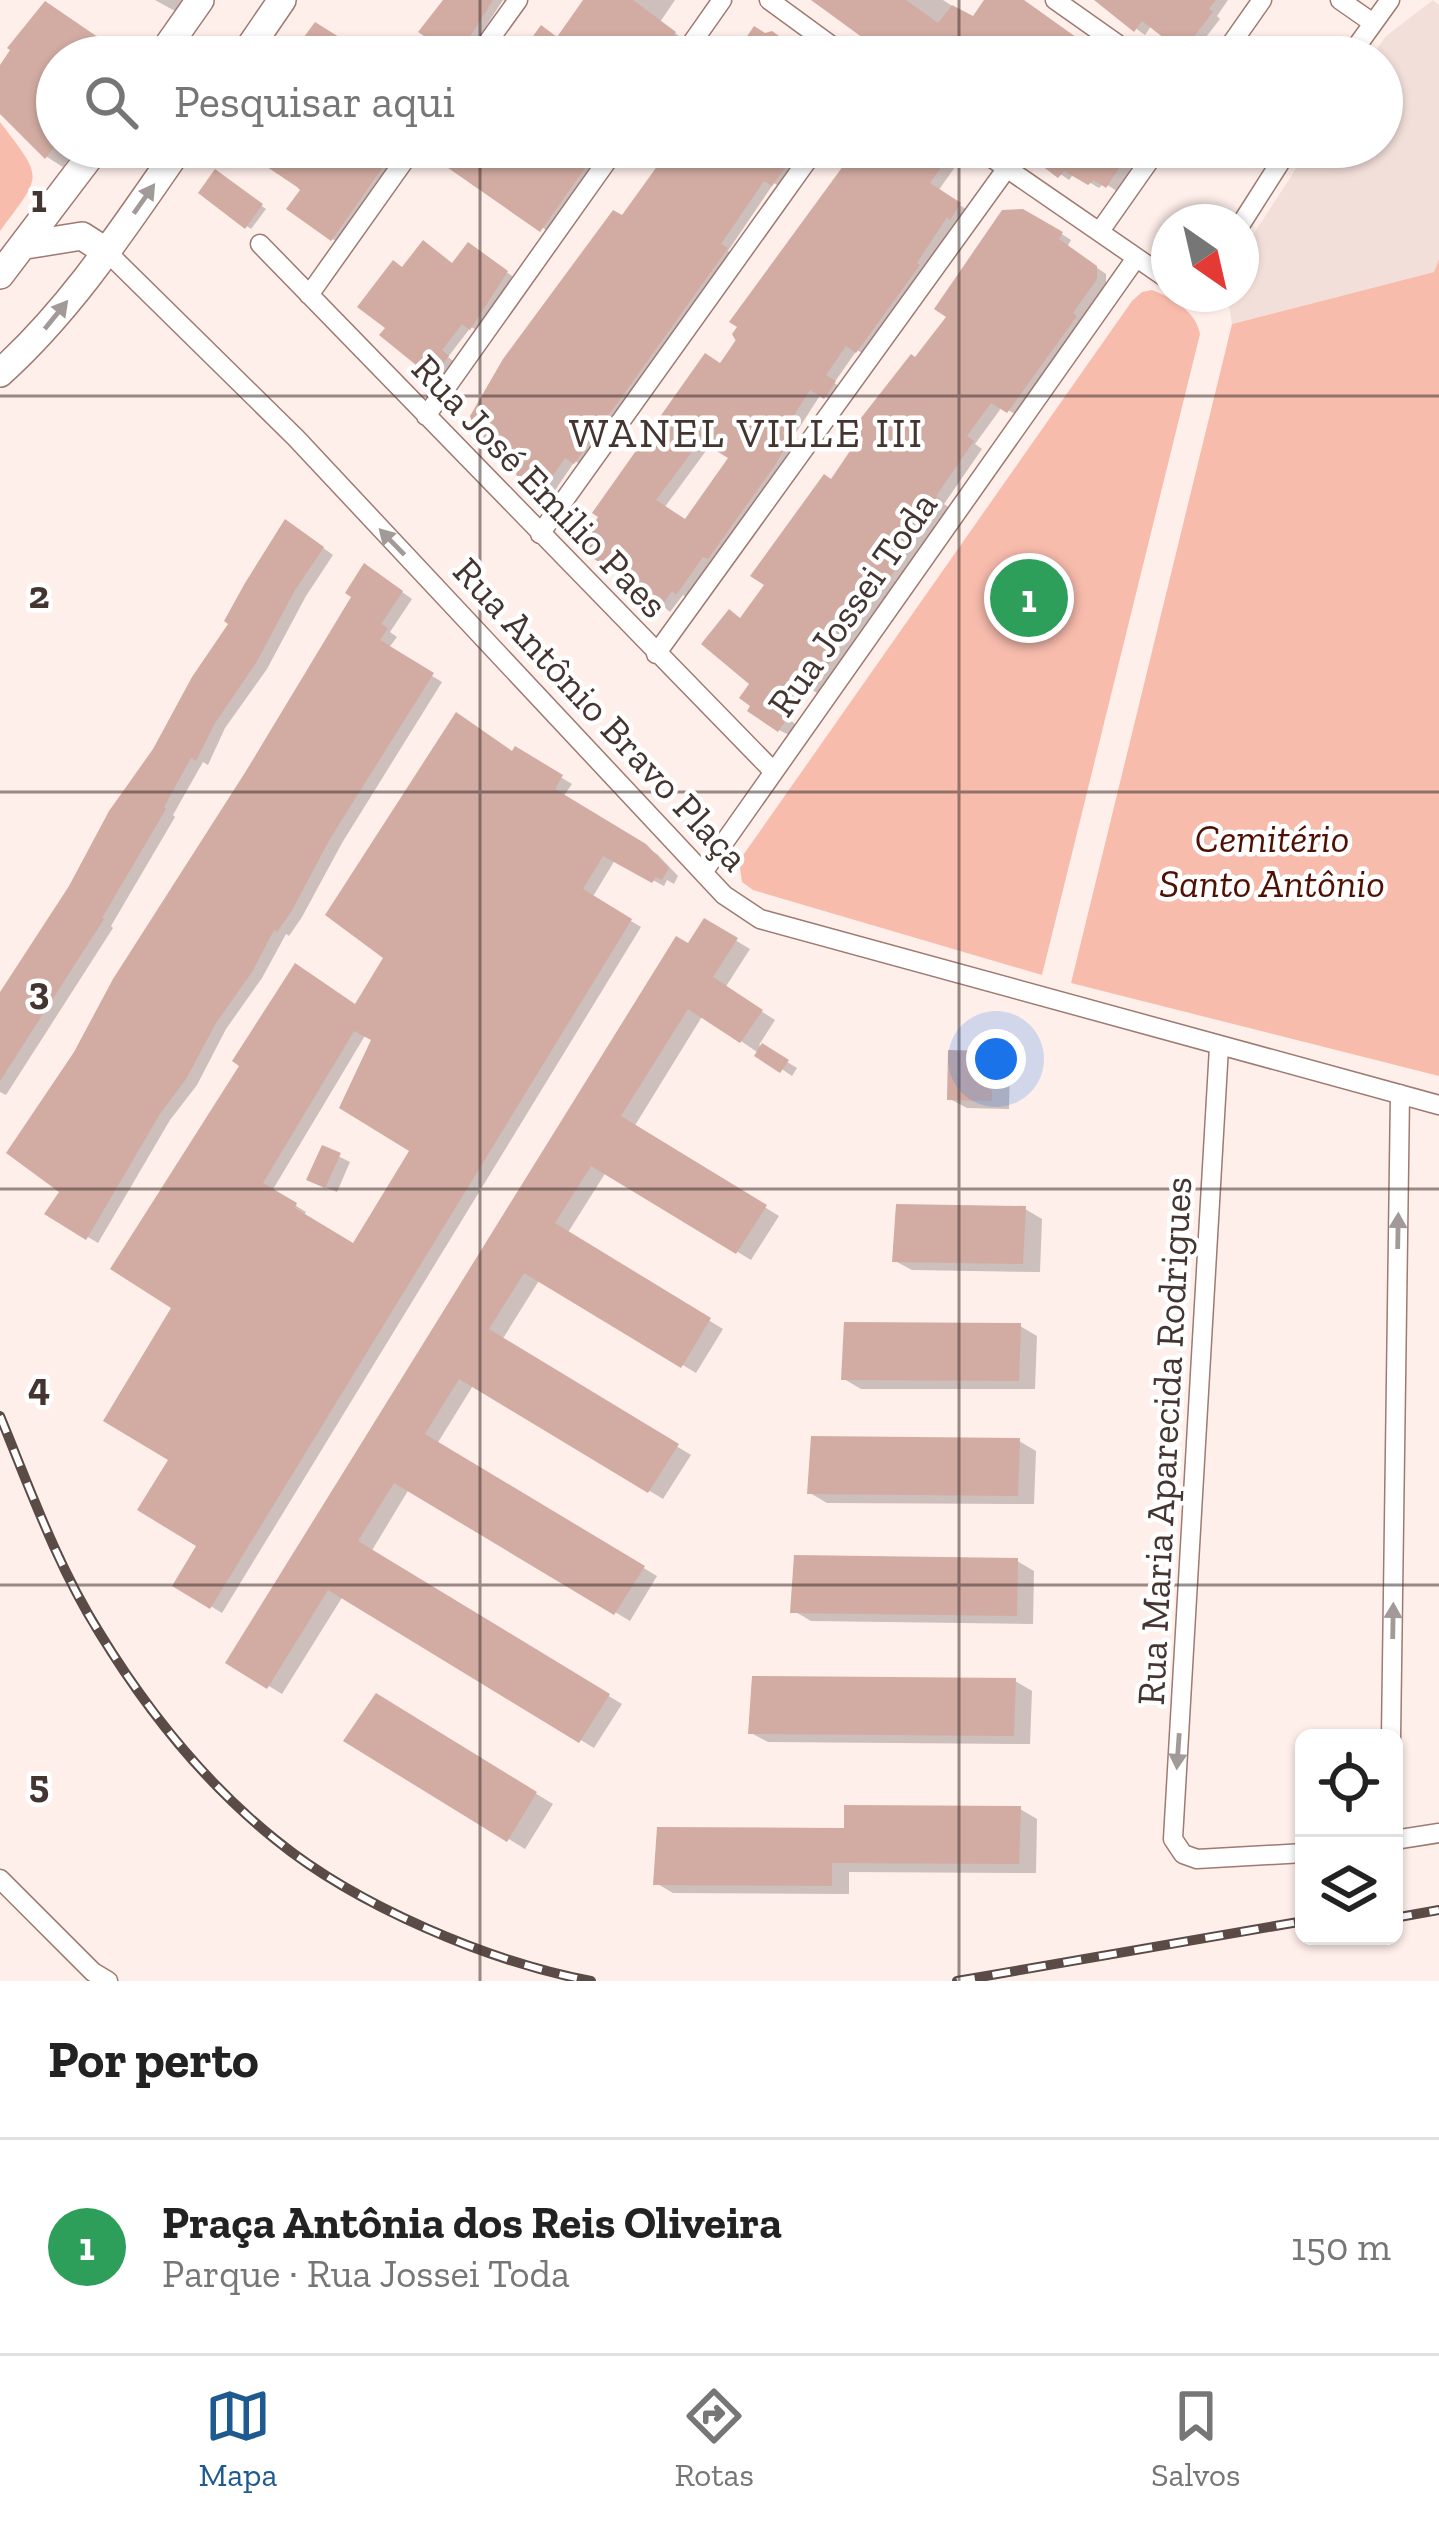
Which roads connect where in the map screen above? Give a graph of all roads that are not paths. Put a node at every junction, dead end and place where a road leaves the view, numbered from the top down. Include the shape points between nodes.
1 (200, 0) edge
2 (282, 0) edge
3 (518, 0) edge
4 (722, 0) edge
5 (769, 0) edge
6 (1055, 0) edge
7 (1262, 0) edge
8 (1340, 0) edge
9 (1390, 0) edge
10 (1373, 23) junction
11 (175, 36) edge
12 (257, 36) edge
13 (492, 36) edge
14 (697, 36) edge
15 (819, 36) edge
16 (1106, 36) edge
17 (1237, 36) edge
18 (1364, 36) edge
19 (82, 168) edge
20 (165, 168) edge
21 (398, 168) edge
22 (602, 168) edge
23 (802, 168) edge
24 (1007, 168) joint
25 (1144, 168) edge
26 (1277, 168) edge
27 (1254, 204) edge
28 (1100, 231) junction
29 (260, 244) dead end
30 (26, 245) junction
31 (107, 252) junction
32 (1136, 258) junction
33 (1151, 268) edge
34 (0, 275) edge
35 (309, 295) junction
36 (0, 374) edge
37 (426, 416) junction
38 (541, 534) junction
39 (656, 653) junction
40 (774, 772) junction
41 (704, 871) junction
42 (1219, 1047) junction
43 (1400, 1094) junction
44 (1439, 1105) edge
45 (1391, 1729) edge
46 (1439, 1833) edge
47 (1403, 1839) edge
48 (1295, 1854) edge
49 (0, 1879) edge
50 (109, 1981) edge

1 - 11 main road
2 - 12 main road
3 - 13 street
4 - 14 street
5 - 15 street
6 - 16 street
7 - 17 street
8 - 10 street
9 - 10 street
10 - 18 street
19 - 30 main road
31 -> 20 main road
21 - 35 street
22 - 37 street
23 - 38 street
24 - 28 street
24 - 39 street
25 - 28 street
26 - 27 street
28 - 32 street
29 - 35 street, Rua José Emilio Paes
30 - 31 main road via 82,236
30 - 34 main road
36 -> 31 main road
41 -> 31 street, Rua Antônio Bravo Plaça via 296,438
32 - 33 street
32 - 40 street, Rua Jossei Toda
35 - 37 street, Rua José Emilio Paes
37 - 38 street, Rua José Emilio Paes
38 - 39 street, Rua José Emilio Paes
39 - 40 street, Rua José Emilio Paes
40 - 41 street, Rua Jossei Toda
41 - 42 street, Rua Antônio Bravo Plaça via 724,895 792,930
42 - 43 street, Rua Antônio Bravo Plaça
42 -> 48 street, Rua Maria Aparecida Rodrigues via 1173,1839 1197,1859
43 - 44 street, Rua Antônio Bravo Plaça
45 -> 43 street
46 - 47 street
49 - 50 street

